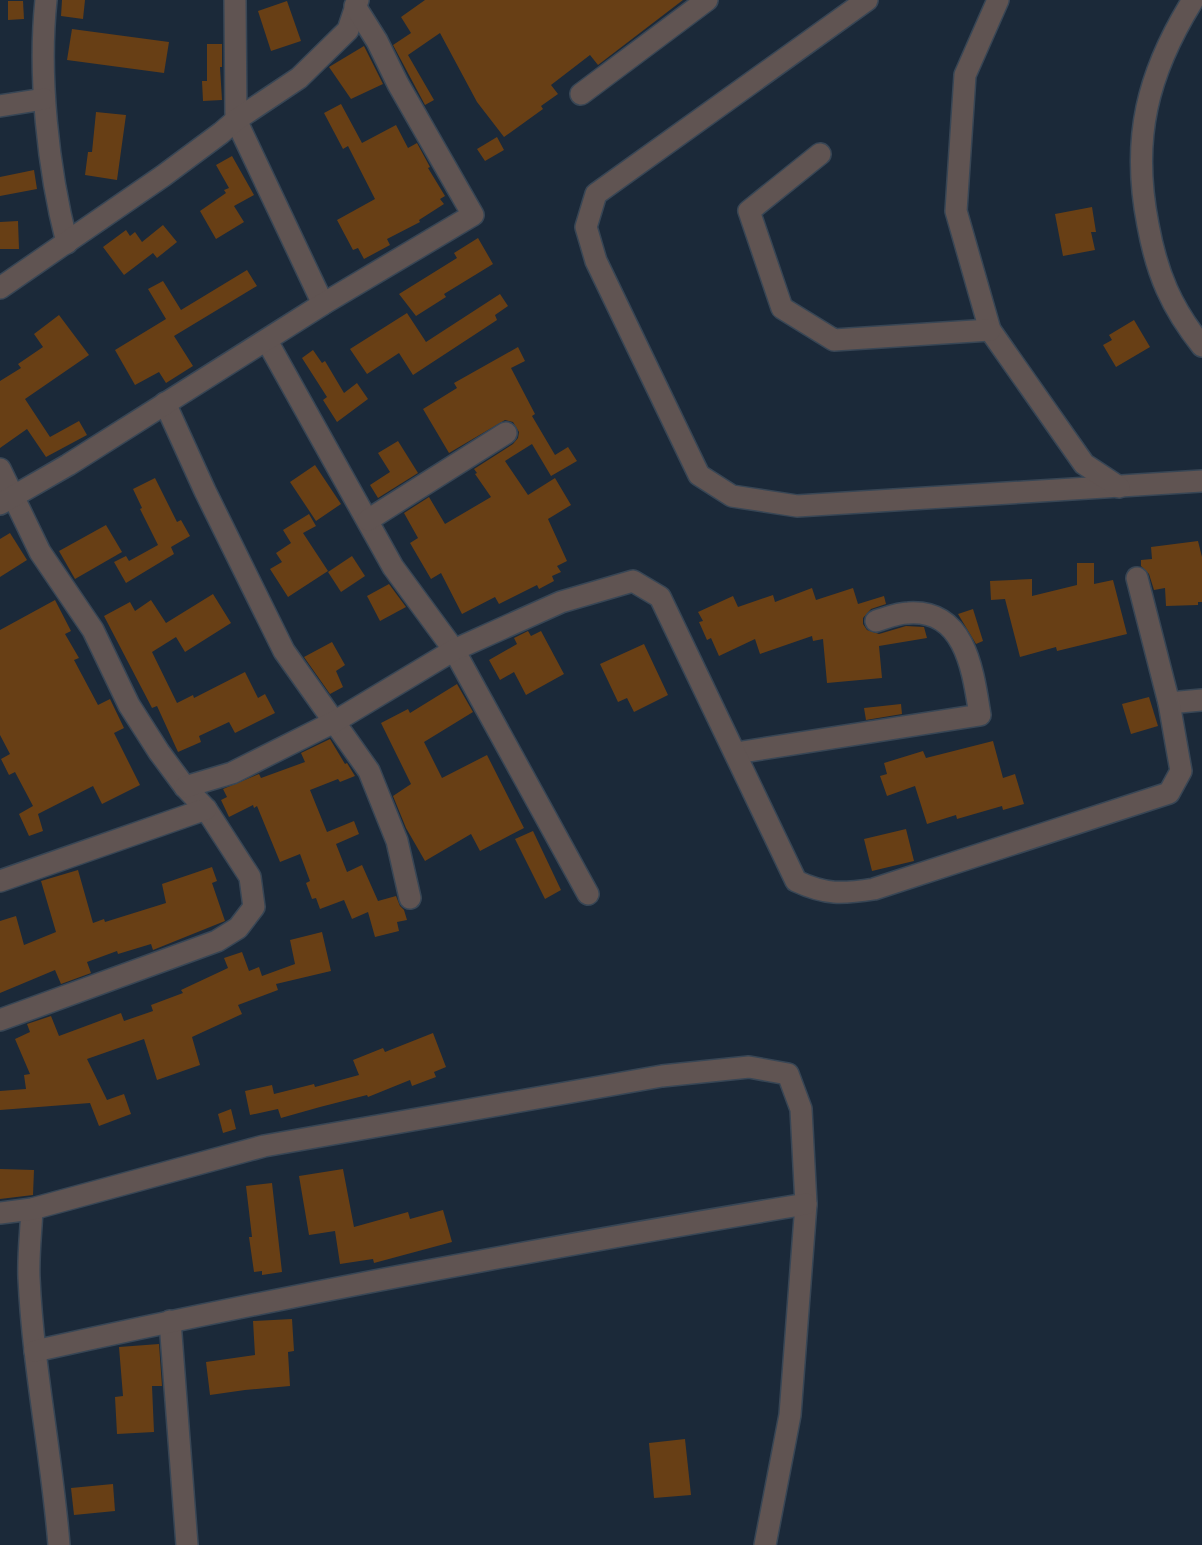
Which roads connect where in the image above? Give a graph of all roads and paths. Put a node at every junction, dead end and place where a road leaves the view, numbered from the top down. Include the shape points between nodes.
1 (46, 0) edge
2 (235, 0) edge
3 (707, 0) edge
4 (867, 0) edge
5 (998, 0) edge
6 (1193, 0) edge
7 (357, 3) edge
8 (581, 94) dead end
9 (44, 99) junction
10 (0, 106) edge
11 (236, 120) junction
12 (820, 154) dead end
13 (66, 243) junction
14 (0, 288) edge
15 (323, 304) junction
16 (990, 330) junction
17 (267, 341) junction
18 (1202, 346) edge
19 (165, 403) junction
20 (506, 433) dead end
21 (0, 469) edge
22 (1202, 481) edge
23 (1119, 487) junction
24 (7, 500) edge
25 (368, 520) junction
26 (1137, 578) dead end
27 (876, 621) dead end
28 (454, 650) junction
29 (1202, 700) edge
30 (1169, 703) junction
31 (334, 722) junction
32 (736, 753) junction
33 (185, 787) junction
34 (205, 809) junction
35 (0, 881) edge
36 (589, 894) dead end
37 (410, 898) dead end
38 (0, 1020) edge
39 (806, 1204) junction
40 (32, 1209) junction
41 (0, 1213) edge
42 (170, 1321) junction
43 (35, 1351) junction
44 (59, 1545) edge
45 (187, 1545) edge
46 (765, 1545) edge

1 - 9 street
2 - 11 street
3 - 8 street
4 - 23 street via 596,194 586,227 596,261 699,475 732,496 797,506
5 - 16 street via 965,75 956,211
6 - 18 street via 1157,71 1146,109 1140,175 1154,259 1184,324
7 - 11 street via 348,30 299,78
7 - 15 street via 473,215
9 - 10 street
9 - 13 street
11 - 13 street
11 - 15 street
12 - 16 street via 749,211 782,308 834,340
13 - 14 street
15 - 17 street
16 - 23 street via 1084,464
17 - 19 street
17 - 25 street
19 - 24 street
19 - 31 street via 284,651
20 - 25 street
21 - 24 street
22 - 23 street
24 - 33 street via 93,630 129,705
25 - 28 street via 393,567
26 - 30 street
27 - 32 street via 908,612 939,618 960,638 973,670 980,715
28 - 31 street
28 - 32 street via 561,602 633,581 660,597
28 - 36 street
29 - 30 street
30 - 32 street via 1181,771 1168,793 874,889 845,894 819,891 796,881
31 - 33 street via 232,773
31 - 37 street via 369,771 397,841
33 - 34 street
34 - 35 street
34 - 38 street via 250,877 254,907 238,928 217,941
39 - 40 street via 802,1110 788,1073 749,1067 662,1076 264,1146
39 - 42 street via 521,1252
39 - 46 street via 790,1415
40 - 41 street
40 - 43 street via 29,1275
42 - 43 street
42 - 45 street
43 - 44 street

